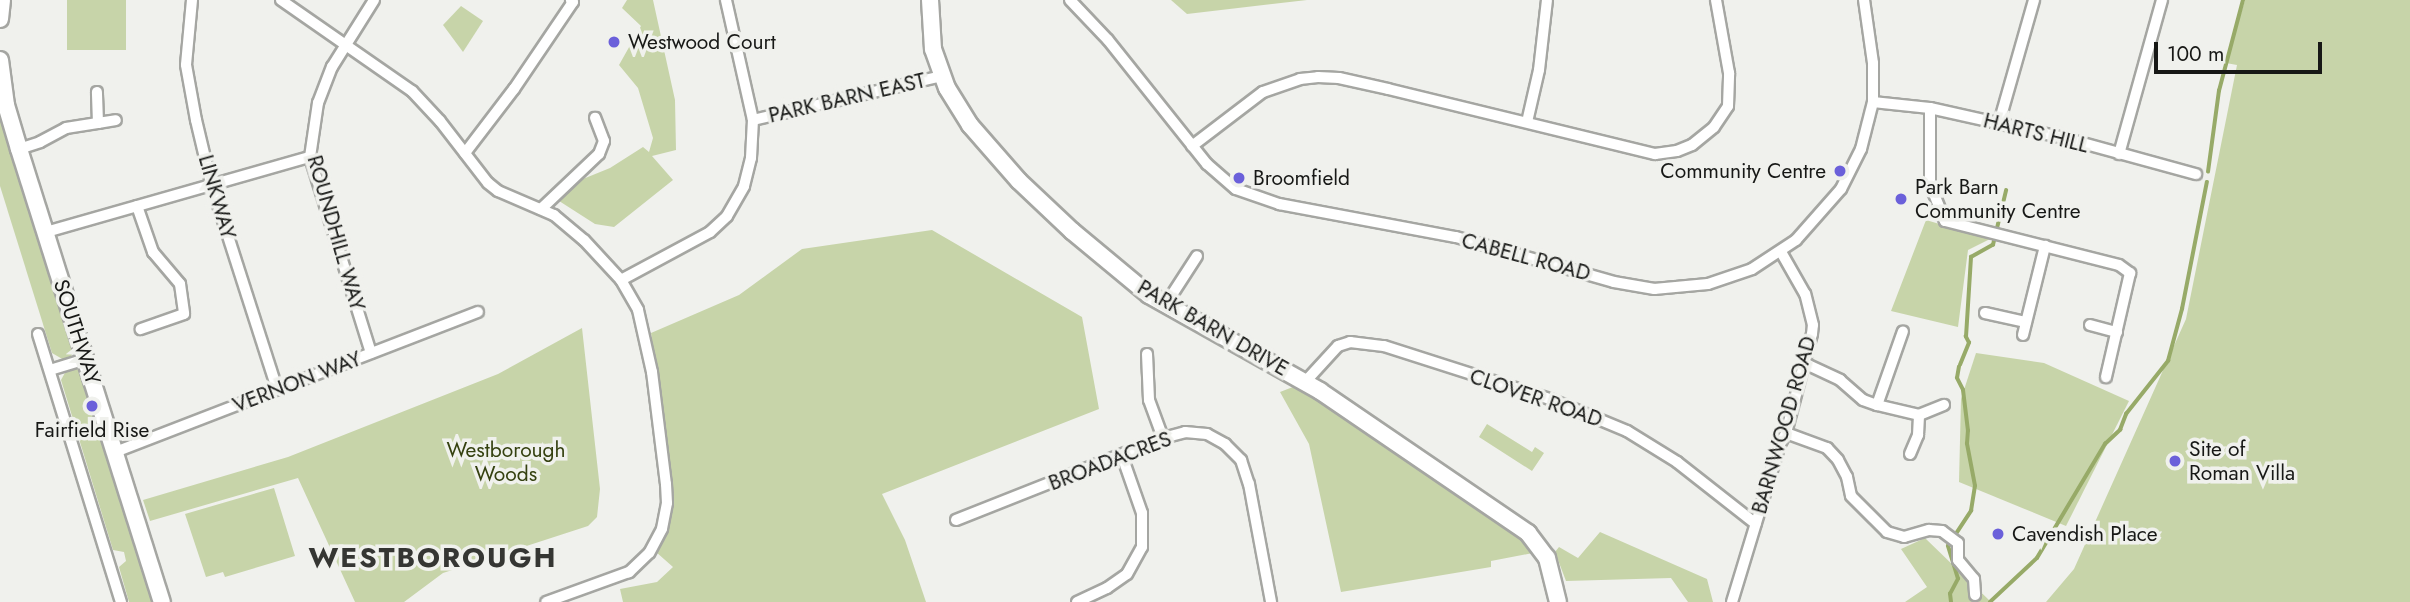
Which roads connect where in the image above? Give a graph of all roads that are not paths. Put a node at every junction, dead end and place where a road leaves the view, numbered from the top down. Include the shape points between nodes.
1 (2, 0) edge
2 (192, 0) edge
3 (281, 0) edge
4 (374, 0) edge
5 (571, 0) edge
6 (726, 0) edge
7 (930, 0) edge
8 (1070, 0) edge
9 (1547, 0) edge
10 (1716, 0) edge
11 (1864, 0) edge
12 (2034, 0) edge
13 (2162, 0) edge
14 (0, 19) edge
15 (344, 44) junction
16 (0, 60) edge
17 (942, 76) junction
18 (97, 92) dead end
19 (1873, 102) junction
20 (1930, 108) junction
21 (595, 118) dead end
22 (116, 120) dead end
23 (753, 120) junction
24 (98, 122) junction
25 (1527, 122) junction
26 (1999, 123) junction
27 (1192, 146) junction
28 (19, 149) junction
29 (465, 153) junction
30 (2119, 154) junction
31 (310, 157) junction
32 (2196, 174) dead end
33 (211, 183) junction
34 (137, 206) junction
35 (541, 208) junction
36 (46, 232) junction
37 (2045, 246) junction
38 (1782, 252) junction
39 (1197, 256) dead end
40 (621, 280) junction
41 (1166, 304) junction
42 (478, 312) dead end
43 (1985, 313) dead end
44 (2026, 322) junction
45 (2091, 325) dead end
46 (141, 330) dead end
47 (1903, 331) dead end
48 (2117, 332) junction
49 (38, 334) dead end
50 (2023, 335) dead end
51 (371, 354) junction
52 (1147, 354) dead end
53 (86, 359) junction
54 (1804, 363) junction
55 (50, 370) junction
56 (2106, 377) dead end
57 (1305, 382) junction
58 (277, 389) junction
59 (1877, 405) junction
60 (1944, 405) dead end
61 (1919, 415) junction
62 (1786, 433) junction
63 (1163, 438) junction
64 (115, 452) junction
65 (1910, 454) dead end
66 (1122, 456) junction
67 (956, 520) dead end
68 (1756, 524) junction
69 (1975, 595) dead end
70 (121, 602) edge
71 (162, 602) edge
72 (546, 602) edge
73 (1077, 602) edge
74 (1271, 602) edge
75 (1558, 602) edge
76 (1732, 602) edge

1 - 14 street
2 - 33 street, LINKWAY via 186,65
3 - 15 street
4 - 15 street, ROUNDHILL WAY
5 - 29 street
6 - 23 street
7 - 17 street, PARK BARN DRIVE via 931,39
8 - 27 street, CABELL ROAD via 1108,40
9 - 25 street
10 - 25 street via 1729,73 1728,106 1714,127 1692,145 1655,154
11 - 19 street, CABELL ROAD
12 - 26 street
13 - 30 street
15 - 29 street via 412,91
15 - 31 street, ROUNDHILL WAY via 318,103
16 - 28 street, SOUTHWAY via 6,105
17 - 23 street, PARK BARN EAST
17 - 41 street, PARK BARN DRIVE via 970,125 1019,181 1119,271
18 - 24 street
19 - 20 street, HARTS HILL
19 - 38 street, CABELL ROAD via 1861,149 1842,189 1810,228
20 - 26 street, HARTS HILL
20 - 37 street via 1930,184 1945,221
21 - 35 street via 604,141 599,154
22 - 24 street
23 - 40 street via 747,177 727,216 710,232
24 - 28 street via 66,128
25 - 27 street via 1318,77 1263,92
26 - 30 street, HARTS HILL
27 - 38 street, CABELL ROAD via 1228,184 1270,202 1502,248 1630,286 1669,289 1708,284 1752,269
28 - 36 street, SOUTHWAY
29 - 35 street via 498,191
30 - 32 street, HARTS HILL
31 - 33 street
31 - 51 street, ROUNDHILL WAY
33 - 34 street
33 - 58 street, LINKWAY
34 - 36 street
34 - 46 street via 153,252 180,284 184,314
35 - 40 street via 584,240
36 - 53 street, SOUTHWAY
37 - 44 street
37 - 48 street via 2119,265 2130,273
38 - 54 street, BARNWOOD ROAD via 1810,308 1813,325
39 - 41 street
40 - 72 street via 638,310 652,372 666,484 665,516 649,553 629,572
41 - 57 street, PARK BARN DRIVE
42 - 51 street, VERNON WAY
43 - 44 street
44 - 50 street
45 - 48 street
47 - 59 street
48 - 56 street
49 - 55 street, SOUTHWAY
51 - 58 street, VERNON WAY
52 - 63 street via 1149,400
53 - 55 street
53 - 64 street, SOUTHWAY
54 - 59 street
54 - 62 street, BARNWOOD ROAD
55 - 70 street, SOUTHWAY
57 - 68 street, CLOVER ROAD via 1344,344 1384,346 1550,399 1627,431 1677,462
57 - 75 street, PARK BARN DRIVE via 1528,533 1547,558
58 - 64 street, VERNON WAY
59 - 61 street
60 - 61 street
61 - 65 street via 1919,435
62 - 68 street, BARNWOOD ROAD
62 - 69 street via 1827,448 1847,477 1851,496 1887,532 1904,537 1942,531 1958,543 1958,560 1973,579
63 - 66 street, BROADACRES
63 - 74 street, BROADACRES via 1185,432 1207,434 1241,460
64 - 71 street, SOUTHWAY
66 - 67 street, BROADACRES
66 - 73 street via 1142,513 1142,547 1127,574
68 - 76 street, BARNWOOD ROAD

